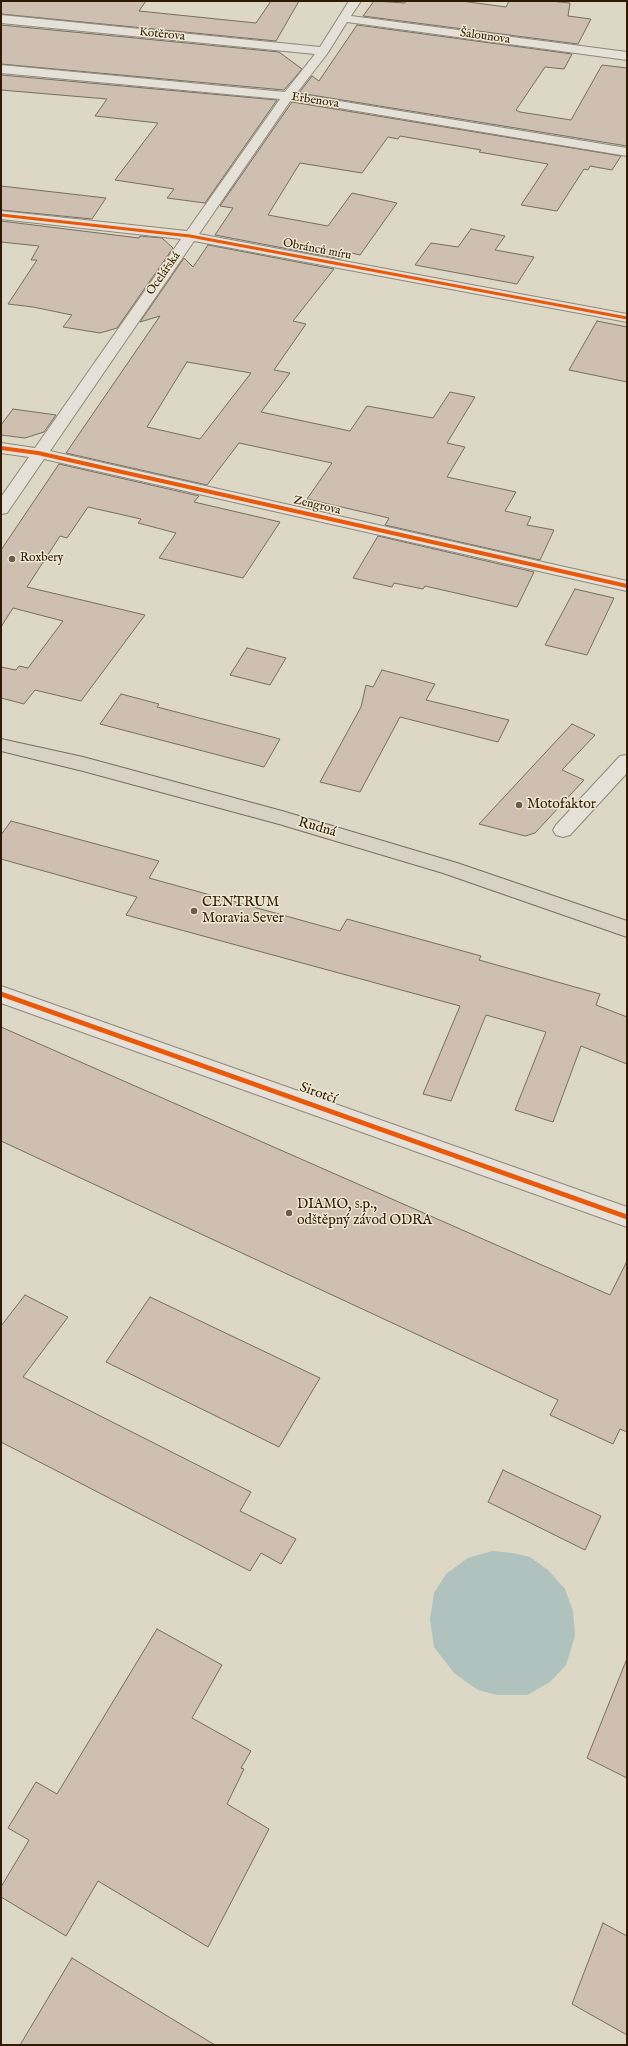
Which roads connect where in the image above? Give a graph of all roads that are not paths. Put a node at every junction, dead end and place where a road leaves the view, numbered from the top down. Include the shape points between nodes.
1 (355, 1) edge
2 (343, 18) junction
3 (1, 19) edge
4 (323, 51) junction
5 (627, 56) edge
6 (1, 68) edge
7 (288, 96) junction
8 (627, 152) edge
9 (1, 215) edge
10 (190, 236) junction
11 (627, 318) edge
12 (1, 448) edge
13 (38, 453) junction
14 (1, 509) edge
15 (627, 586) edge
16 (1, 745) edge
17 (627, 761) edge
18 (563, 830) dead end
19 (627, 929) edge
20 (1, 994) edge
21 (627, 1217) edge

1 - 2 street, Ocelářská
2 - 4 street, Ocelářská
2 - 5 street, Šalounova
3 - 4 street, Kotěrova
4 - 7 street, Ocelářská
6 - 7 street, Erbenova
7 - 8 street, Erbenova
7 - 10 street, Ocelářská
9 - 10 street, Obránců míru
10 - 11 street, Obránců míru
10 - 13 street, Ocelářská
12 - 13 street, Zengrova
13 - 14 street, Ocelářská
13 - 15 street, Zengrova
16 - 19 main road, Rudná via 83,764 290,820 450,868
17 - 18 street
20 - 21 street, Sirotčí

